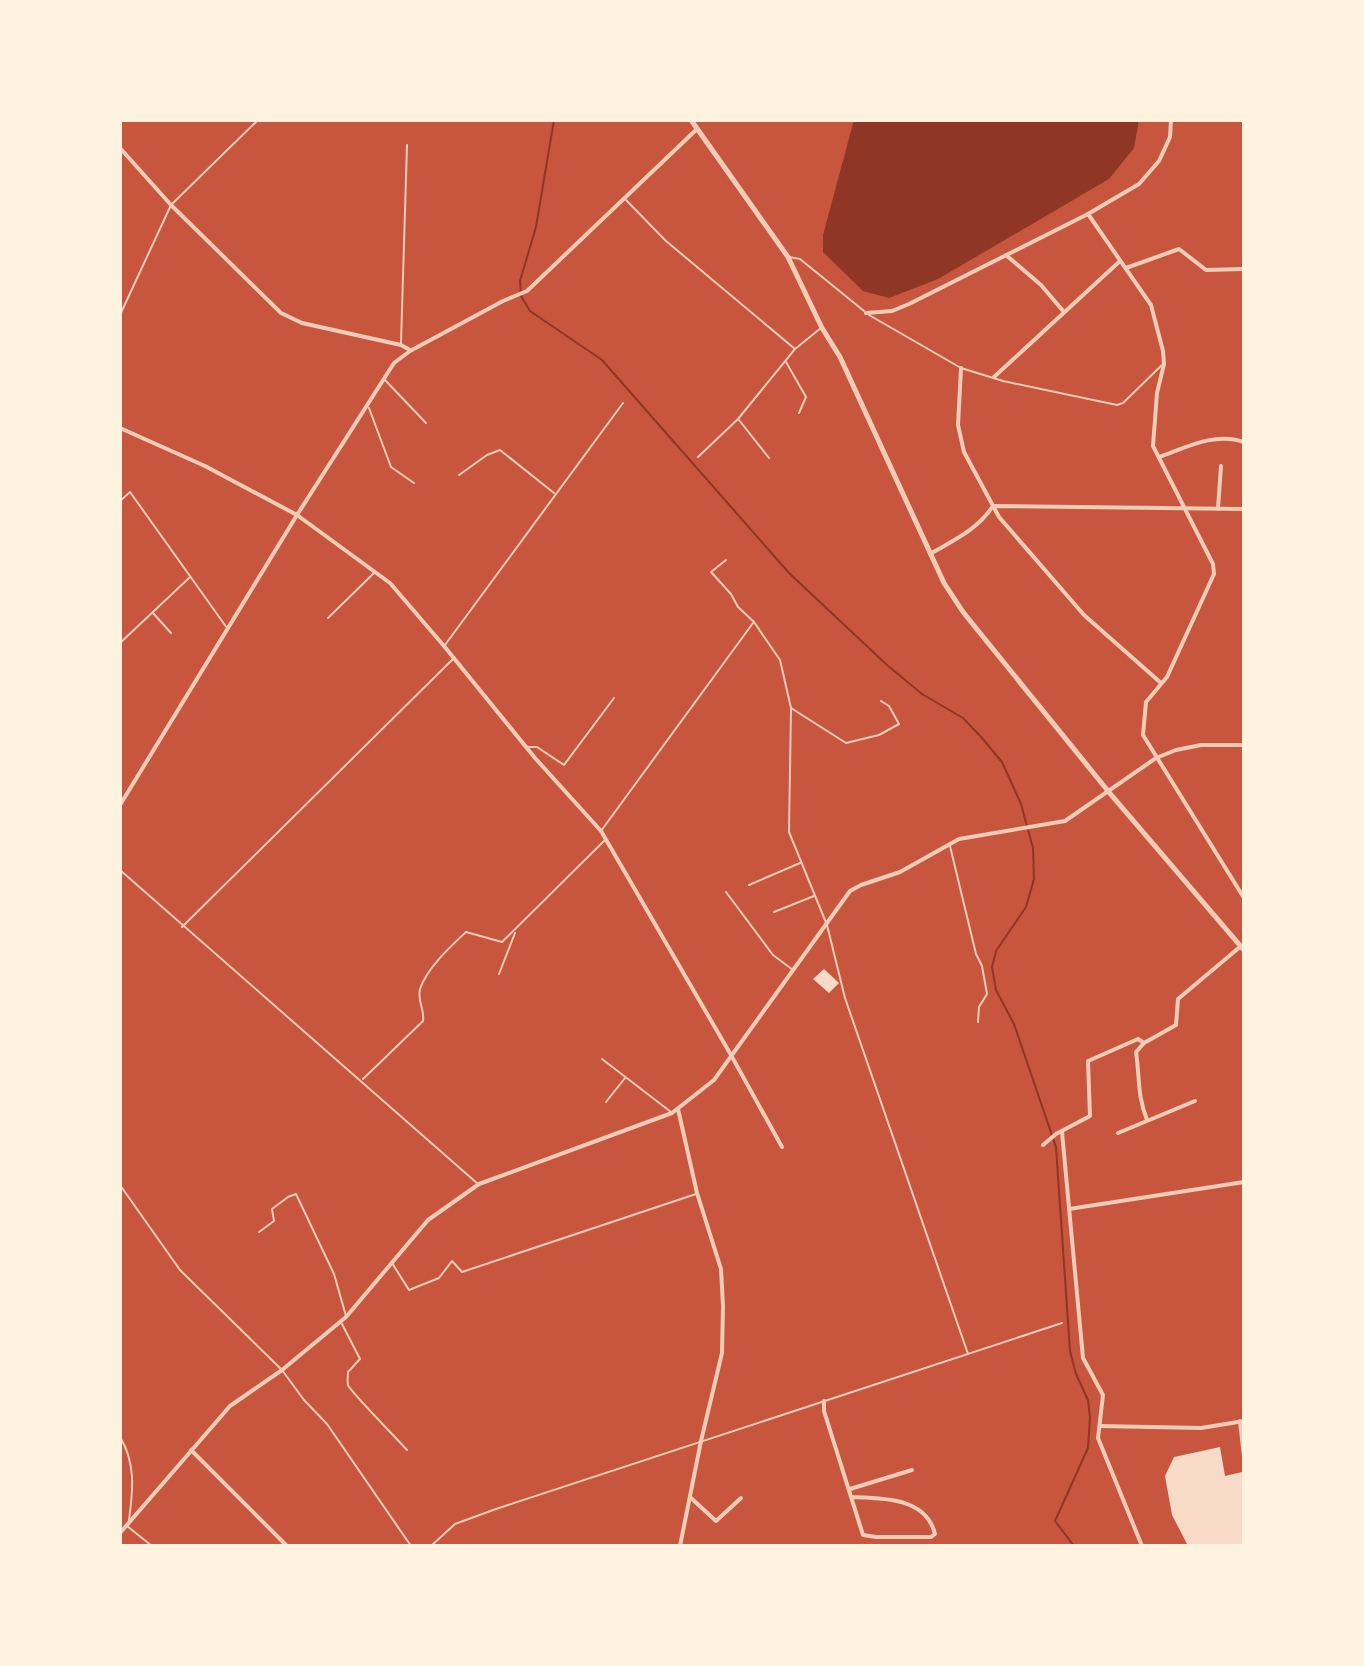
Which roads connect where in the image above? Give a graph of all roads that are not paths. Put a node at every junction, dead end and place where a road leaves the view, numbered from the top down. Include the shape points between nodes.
1 (258, 120) edge
2 (691, 120) edge
3 (1171, 120) edge
4 (697, 129) junction
5 (407, 145) dead end
6 (120, 148) edge
7 (623, 198) junction
8 (171, 205) junction
9 (1088, 214) junction
10 (1006, 255) junction
11 (788, 257) junction
12 (1120, 261) junction
13 (1126, 268) junction
14 (1244, 269) edge
15 (1065, 312) junction
16 (866, 313) junction
17 (120, 315) edge
18 (822, 328) junction
19 (401, 345) junction
20 (795, 349) junction
21 (410, 351) junction
22 (786, 361) junction
23 (1164, 364) junction
24 (961, 368) junction
25 (994, 377) junction
26 (384, 380) junction
27 (623, 403) dead end
28 (368, 407) junction
29 (799, 413) dead end
30 (738, 419) junction
31 (426, 423) dead end
32 (120, 428) edge
33 (1244, 442) edge
34 (698, 457) dead end
35 (1159, 457) junction
36 (769, 458) dead end
37 (1221, 466) dead end
38 (459, 475) dead end
39 (414, 483) dead end
40 (555, 494) junction
41 (120, 501) edge
42 (993, 506) junction
43 (1184, 509) junction
44 (1218, 509) junction
45 (1244, 509) edge
46 (297, 515) junction
47 (930, 554) junction
48 (726, 560) dead end
49 (375, 572) junction
50 (190, 577) junction
51 (152, 613) junction
52 (328, 618) dead end
53 (754, 622) junction
54 (227, 629) junction
55 (171, 633) dead end
56 (120, 643) edge
57 (444, 646) junction
58 (454, 658) junction
59 (1161, 683) junction
60 (614, 698) dead end
61 (881, 701) dead end
62 (791, 708) junction
63 (1244, 745) edge
64 (525, 746) junction
65 (1156, 758) junction
66 (1108, 791) junction
67 (120, 805) edge
68 (601, 831) junction
69 (606, 839) junction
70 (950, 844) junction
71 (801, 863) junction
72 (120, 870) edge
73 (749, 885) dead end
74 (726, 892) dead end
75 (815, 896) junction
76 (1244, 898) edge
77 (774, 912) dead end
78 (827, 925) junction
79 (182, 927) junction
80 (515, 932) junction
81 (1242, 948) edge
82 (794, 971) junction
83 (499, 974) dead end
84 (978, 1022) dead end
85 (1144, 1043) junction
86 (731, 1055) junction
87 (602, 1059) dead end
88 (625, 1077) junction
89 (361, 1081) junction
90 (1195, 1101) dead end
91 (606, 1102) dead end
92 (675, 1111) junction
93 (1147, 1121) junction
94 (1062, 1132) junction
95 (1118, 1133) dead end
96 (1043, 1145) dead end
97 (782, 1147) dead end
98 (1244, 1182) edge
99 (479, 1184) junction
100 (120, 1185) edge
101 (697, 1193) junction
102 (1069, 1209) junction
103 (259, 1232) dead end
104 (392, 1263) junction
105 (343, 1319) junction
106 (1062, 1323) dead end
107 (968, 1354) junction
108 (282, 1370) junction
109 (824, 1401) junction
110 (1242, 1421) edge
111 (1100, 1426) junction
112 (120, 1437) edge
113 (701, 1441) junction
114 (191, 1450) junction
115 (407, 1450) dead end
116 (1244, 1457) edge
117 (912, 1470) dead end
118 (850, 1489) junction
119 (852, 1497) junction
120 (691, 1498) junction
121 (741, 1498) dead end
122 (127, 1523) junction
123 (120, 1533) edge
124 (152, 1546) edge
125 (287, 1546) edge
126 (411, 1546) edge
127 (431, 1546) edge
128 (680, 1546) edge
129 (1142, 1546) edge

1 - 8 lane
2 - 4 street
3 - 9 street via 1170,137 1149,173
4 - 7 street
4 - 11 street
5 - 19 lane
6 - 8 street
7 - 20 lane
7 - 21 street via 527,291
8 - 17 lane
8 - 19 street via 281,313 302,323
9 - 10 street
9 - 12 street
10 - 15 street
10 - 16 street via 892,311
11 - 16 lane via 800,259
11 - 18 street
12 - 13 street
12 - 15 street
13 - 14 street via 1179,249 1206,270
13 - 23 street via 1151,305
15 - 25 street
16 - 24 lane
18 - 20 lane
18 - 47 street
19 - 21 street
20 - 22 lane
21 - 26 street
22 - 29 lane via 806,397
22 - 30 lane
23 - 25 lane via 1117,405
23 - 35 street via 1154,427 1153,446
24 - 25 lane
24 - 42 street via 958,425 964,452
26 - 28 street
26 - 31 lane
27 - 40 lane
28 - 39 lane via 391,467
28 - 46 street
30 - 34 lane
30 - 36 lane
32 - 46 street
33 - 35 street via 1230,437 1207,440
35 - 43 street
37 - 44 street
38 - 40 lane via 500,450
40 - 57 lane
41 - 50 lane via 130,492
42 - 43 street
42 - 47 street via 967,533
42 - 59 street via 1006,528 1084,615
43 - 44 street
43 - 59 street via 1214,574
44 - 45 street
46 - 49 street
46 - 54 street
47 - 66 street via 963,612
48 - 53 lane via 711,572
49 - 52 lane
49 - 57 street
50 - 51 lane
50 - 54 lane
51 - 55 lane
51 - 56 lane
53 - 62 lane via 780,660
53 - 68 lane
54 - 67 street
57 - 58 street
58 - 64 street
58 - 79 lane
59 - 65 street via 1146,702 1143,735
60 - 64 lane via 564,765 537,747
61 - 62 lane via 899,724 846,743
62 - 71 lane via 789,832
63 - 65 street via 1201,745
64 - 68 street
65 - 66 street
65 - 76 street
66 - 70 street via 1065,821 974,835
66 - 81 street
68 - 69 street
69 - 80 lane
69 - 86 street
70 - 78 street via 900,872 850,891
70 - 84 lane via 987,994
71 - 73 lane
71 - 75 lane
72 - 79 lane
74 - 82 lane via 773,955
75 - 77 lane
75 - 78 lane
78 - 82 street
78 - 107 lane via 845,998
79 - 89 lane
80 - 83 lane
80 - 89 lane via 502,942 466,932 420,989 423,1021
81 - 85 street via 1178,999 1176,1025
82 - 86 street
85 - 93 street via 1136,1052 1138,1096
85 - 94 street via 1138,1039 1088,1061 1090,1116
86 - 92 street via 714,1080
86 - 97 street
87 - 88 lane
88 - 91 lane
88 - 92 lane
89 - 99 lane
90 - 93 street
92 - 99 street
92 - 101 street
93 - 95 street
94 - 96 street
94 - 102 street
98 - 102 street
99 - 104 street via 428,1220
100 - 108 lane via 180,1270
101 - 104 lane via 462,1272 452,1261 439,1278 409,1290
101 - 113 street via 721,1269 723,1306 722,1353
102 - 111 street via 1083,1358 1103,1395
103 - 105 lane via 274,1221 272,1209 296,1194 334,1274
104 - 105 street
105 - 108 street
105 - 115 lane via 360,1359 348,1372 348,1385
106 - 107 lane
107 - 109 lane
108 - 114 street via 230,1406
108 - 126 lane via 348,1452
109 - 113 lane
109 - 118 street
110 - 111 street via 1201,1428
110 - 116 street
111 - 129 street via 1098,1438
112 - 122 lane via 131,1460
113 - 120 street
113 - 127 lane via 455,1524
114 - 122 street
114 - 125 street
117 - 118 street
118 - 119 street
119 - 119 street via 865,1537 935,1534 932,1524 910,1504
120 - 121 street via 716,1521
120 - 128 street
122 - 123 street
122 - 124 lane

